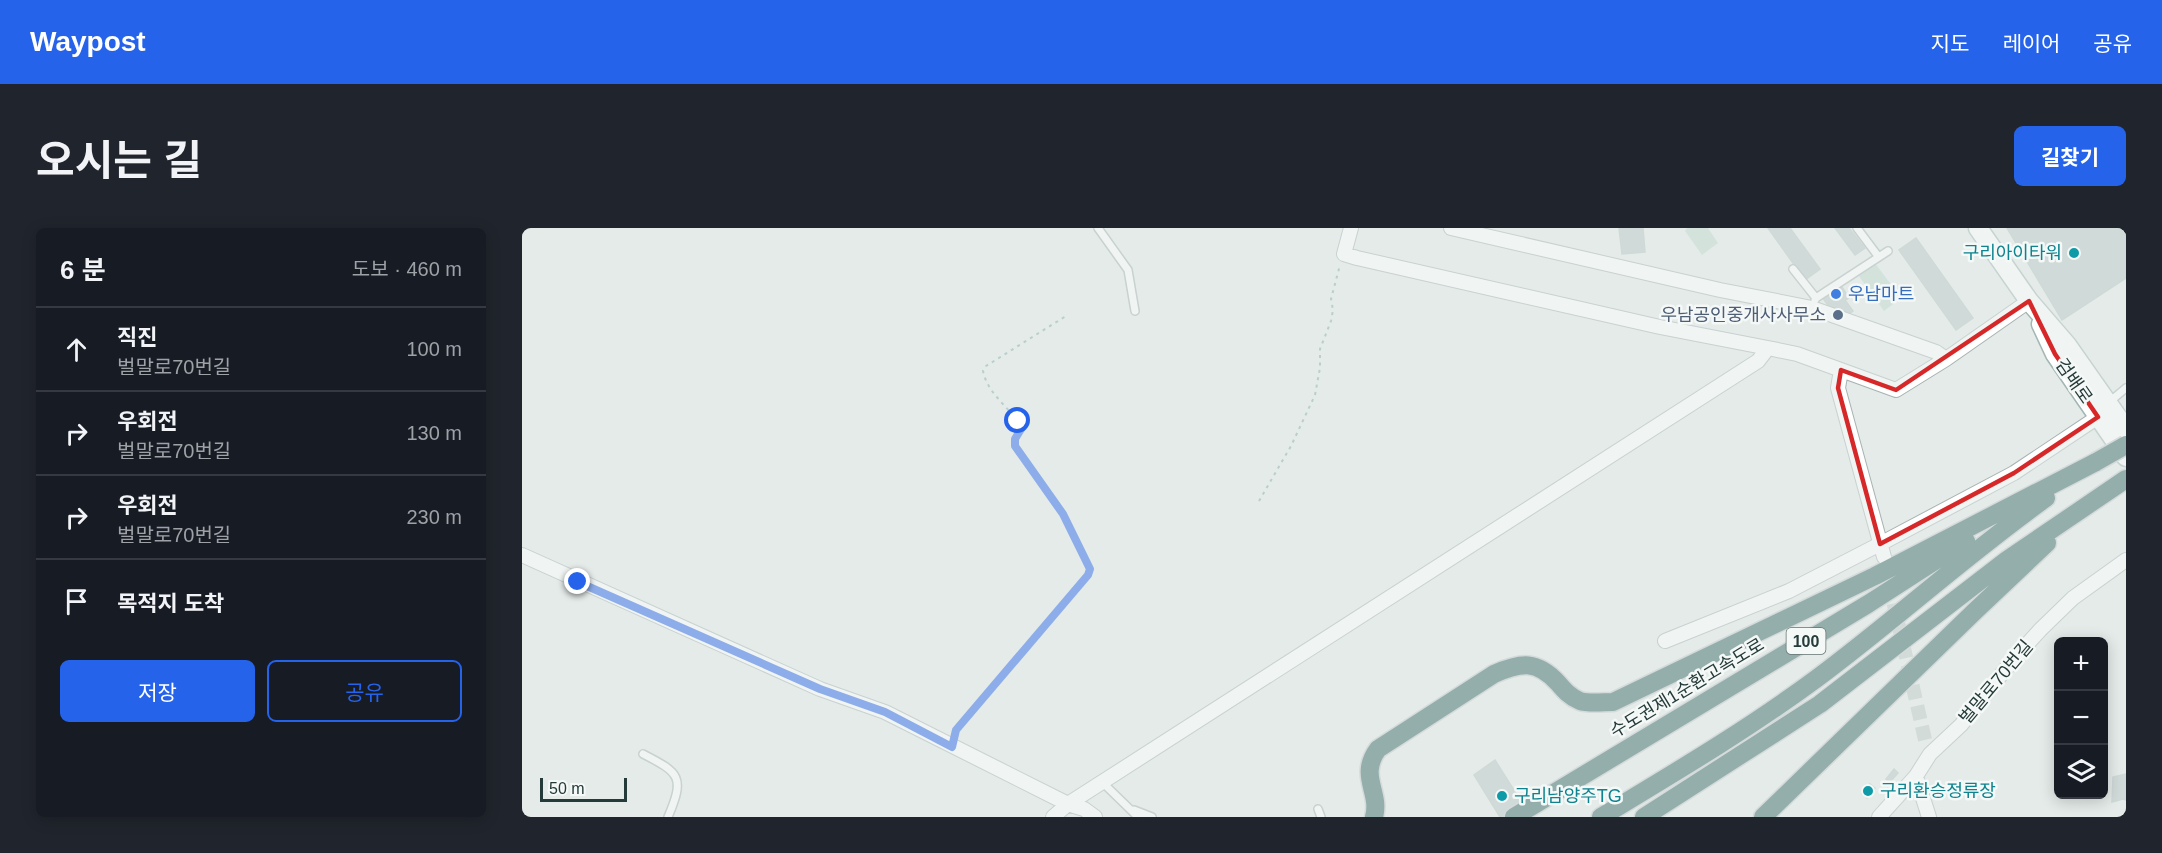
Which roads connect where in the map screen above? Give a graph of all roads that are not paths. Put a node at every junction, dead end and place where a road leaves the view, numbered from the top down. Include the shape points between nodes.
1 (1098, 228) edge
2 (1351, 228) edge
3 (1451, 228) edge
4 (1857, 228) edge
5 (1978, 228) edge
6 (1888, 251) dead end
7 (1878, 256) junction
8 (1793, 269) dead end
9 (2030, 301) junction
10 (1814, 303) junction
11 (1136, 311) dead end
12 (1768, 348) junction
13 (1946, 359) junction
14 (1841, 370) junction
15 (2126, 388) edge
16 (2103, 410) junction
17 (2126, 429) edge
18 (2126, 445) edge
19 (2126, 457) edge
20 (2096, 462) junction
21 (2126, 480) edge
22 (2097, 497) junction
23 (1882, 551) junction
24 (522, 555) edge
25 (2126, 560) edge
26 (1665, 641) dead end
27 (643, 754) dead end
28 (1916, 776) junction
29 (1102, 782) junction
30 (1068, 804) junction
31 (1128, 807) junction
32 (1318, 809) dead end
33 (668, 817) edge
34 (1053, 817) edge
35 (1095, 817) edge
36 (1138, 817) edge
37 (1152, 817) edge
38 (1322, 817) edge
39 (1374, 817) edge
40 (1514, 817) edge
41 (1601, 817) edge
42 (1644, 817) edge
43 (1763, 817) edge
44 (1879, 817) edge
45 (1929, 817) edge

1 - 11 lane via 1128,270
2 - 12 street via 1344,254
3 - 10 street via 1720,290
4 - 7 lane
5 - 9 street, 검배로
6 - 7 lane
7 - 10 lane
8 - 10 lane
9 - 13 street
9 - 16 street, 검배로 via 2067,345
10 - 13 street
12 - 14 street
12 - 29 street via 1758,361
13 - 14 street via 1896,390
14 - 23 street via 1838,388
15 - 16 lane
16 - 17 street, 검배로
16 - 19 street, 검배로
16 - 23 street via 2014,473
18 - 20 highway, 수도권제1순환고속도로 / 100, bridge
20 - 39 highway via 1875,576 1613,702 1581,701 1568,694 1548,672 1527,664 1494,674 1378,749 1370,760
20 - 40 highway, 수도권제1순환고속도로 / 100
20 - 41 highway, 수도권제1순환고속도로 / 100 via 1973,553 1815,680 1717,748
21 - 22 highway
22 - 42 highway via 2007,560 1820,704
22 - 43 highway
23 - 26 street
24 - 30 street via 820,689 885,712
25 - 28 street, 벌말로70번길 via 2073,598 2040,630 1961,725 1928,749
27 - 33 lane via 675,774 679,786
28 - 44 street, 벌말로70번길
28 - 45 street
29 - 30 street
29 - 31 lane
30 - 34 street
30 - 35 street via 1084,808
31 - 36 lane
31 - 37 lane
32 - 38 lane

